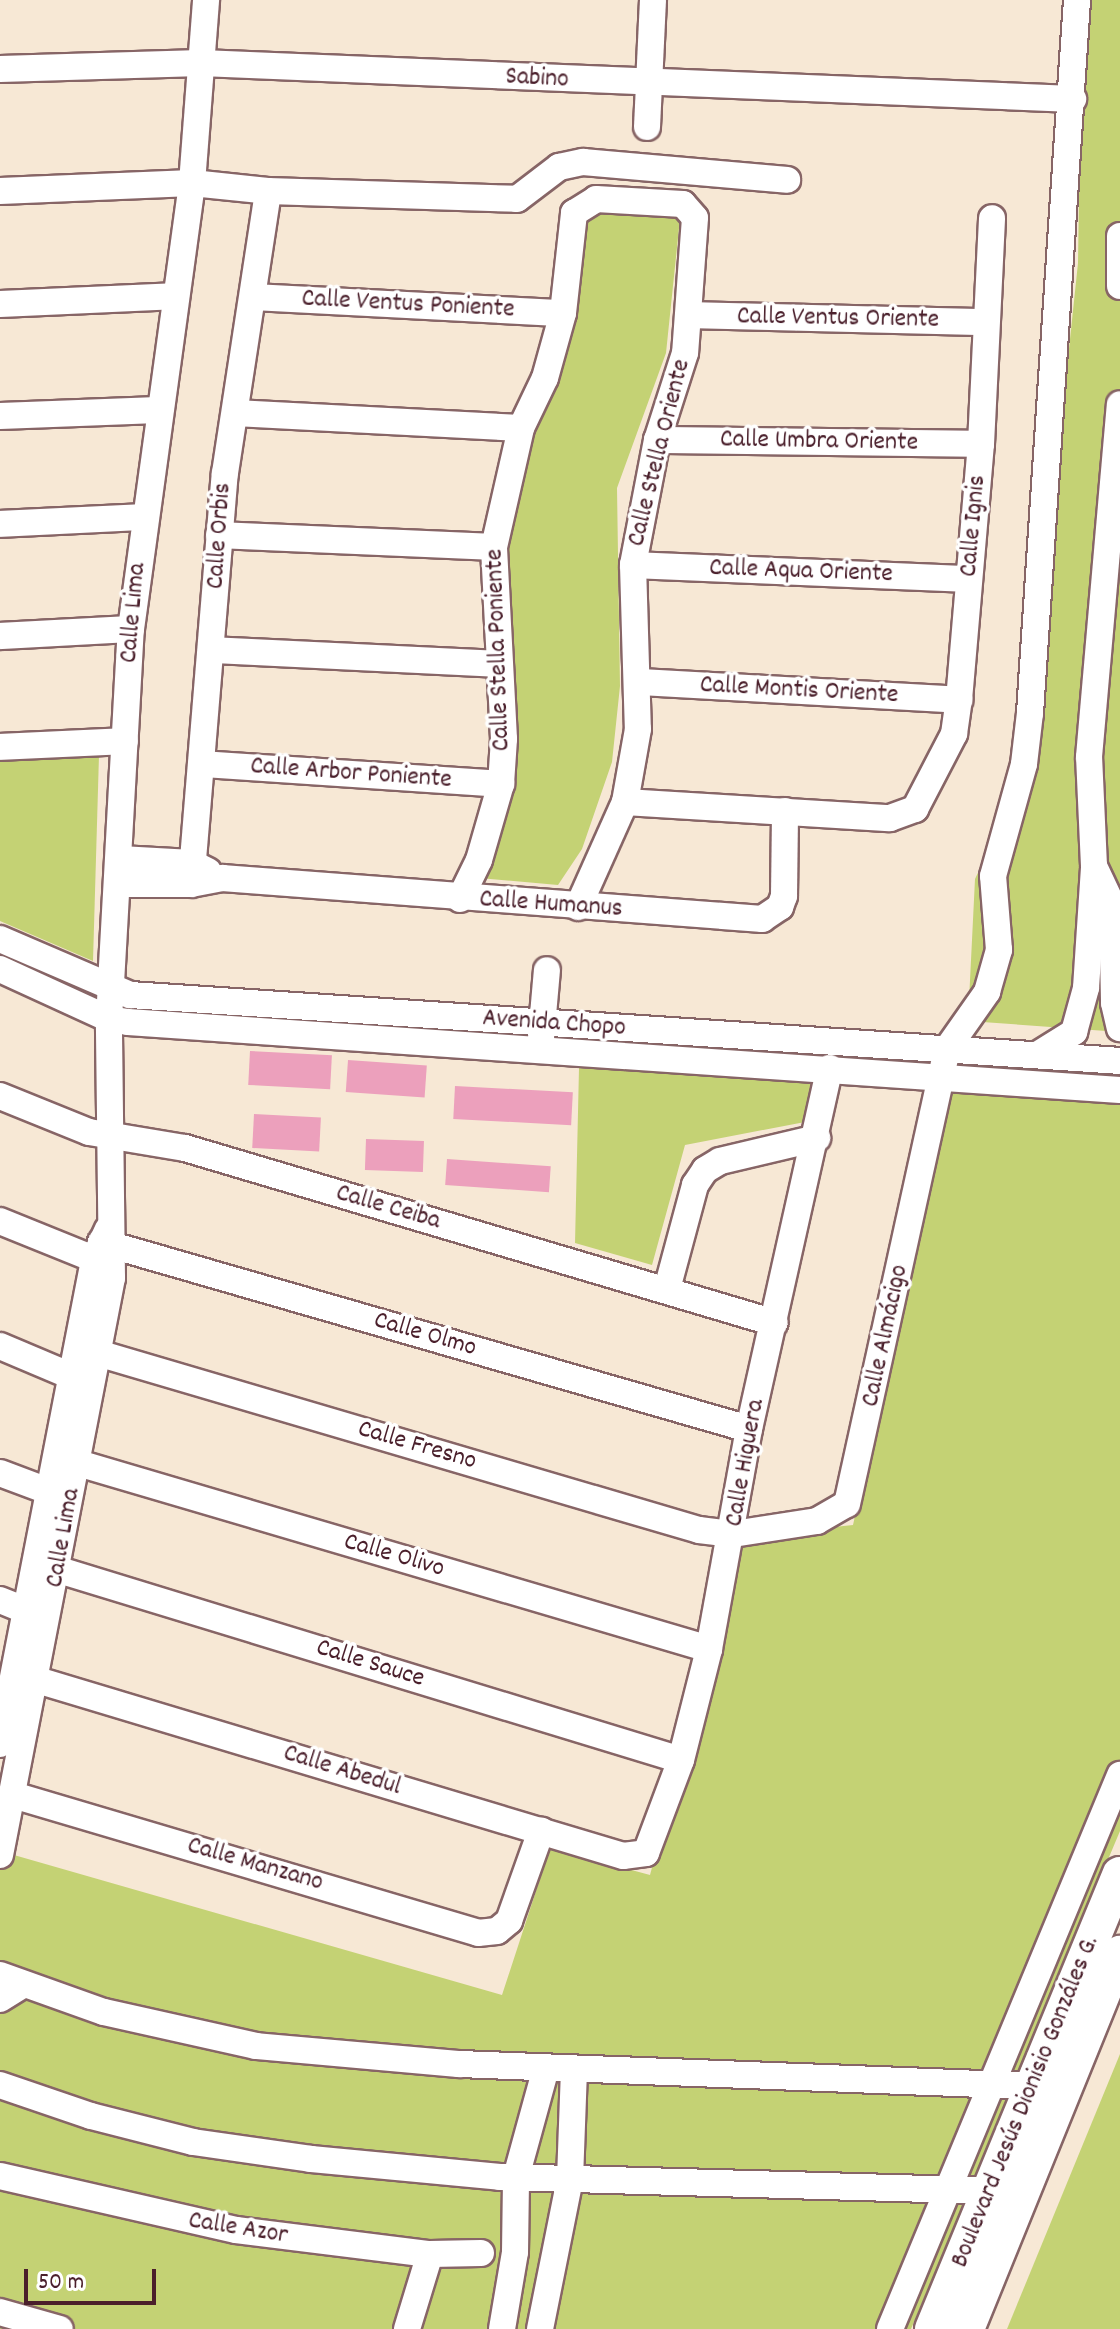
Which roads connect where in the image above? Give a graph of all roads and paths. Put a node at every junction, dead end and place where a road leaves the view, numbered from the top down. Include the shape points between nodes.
1 (206, 0) edge
2 (653, 0) edge
3 (1077, 0) edge
4 (201, 63) junction
5 (0, 69) edge
6 (650, 84) junction
7 (1073, 99) junction
8 (647, 127) dead end
9 (787, 180) dead end
10 (192, 183) junction
11 (0, 191) edge
12 (268, 191) junction
13 (574, 213) joint
14 (992, 218) dead end
15 (1120, 236) edge
16 (1120, 286) edge
17 (173, 296) junction
18 (253, 297) junction
19 (0, 304) edge
20 (563, 313) junction
21 (689, 315) junction
22 (986, 322) junction
23 (1120, 404) edge
24 (158, 410) junction
25 (235, 413) junction
26 (0, 416) edge
27 (521, 428) junction
28 (657, 440) junction
29 (981, 444) junction
30 (1117, 479) edge
31 (1116, 513) edge
32 (143, 517) junction
33 (0, 524) edge
34 (219, 535) junction
35 (494, 547) junction
36 (633, 565) junction
37 (969, 579) junction
38 (131, 629) junction
39 (0, 636) edge
40 (212, 650) junction
41 (498, 664) junction
42 (640, 682) junction
43 (959, 700) junction
44 (125, 741) junction
45 (0, 747) edge
46 (202, 764) junction
47 (501, 784) junction
48 (625, 802) junction
49 (785, 811) junction
50 (119, 872) junction
51 (192, 874) junction
52 (460, 899) junction
53 (578, 907) junction
54 (0, 939) edge
55 (1107, 948) edge
56 (0, 969) edge
57 (547, 970) dead end
58 (111, 990) junction
59 (109, 1019) junction
60 (1120, 1028) edge
61 (541, 1037) junction
62 (947, 1049) junction
63 (1037, 1056) junction
64 (1120, 1061) edge
65 (830, 1068) junction
66 (941, 1078) junction
67 (1120, 1090) edge
68 (0, 1096) edge
69 (108, 1136) junction
70 (817, 1138) junction
71 (0, 1221) edge
72 (104, 1243) junction
73 (667, 1289) junction
74 (775, 1323) junction
75 (0, 1346) edge
76 (101, 1354) junction
77 (71, 1376) junction
78 (749, 1429) junction
79 (78, 1463) junction
80 (0, 1473) edge
81 (59, 1496) junction
82 (733, 1534) junction
83 (59, 1570) junction
84 (0, 1600) edge
85 (25, 1610) junction
86 (709, 1649) junction
87 (37, 1680) junction
88 (1, 1730) edge
89 (681, 1760) junction
90 (1120, 1775) edge
91 (13, 1795) junction
92 (541, 1831) junction
93 (1, 1851) edge
94 (646, 1853) joint
95 (1120, 1874) edge
96 (1120, 1953) edge
97 (12, 1980) edge
98 (0, 1999) edge
99 (546, 2068) junction
100 (574, 2069) junction
101 (2, 2082) edge
102 (991, 2085) junction
103 (1034, 2086) junction
104 (0, 2176) edge
105 (516, 2177) junction
106 (570, 2179) junction
107 (949, 2190) junction
108 (990, 2191) junction
109 (481, 2253) dead end
110 (430, 2254) junction
111 (0, 2312) edge
112 (47, 2327) edge
113 (407, 2329) edge
114 (502, 2329) edge
115 (540, 2329) edge
116 (890, 2329) edge
117 (932, 2329) edge
118 (967, 2329) edge

1 - 4 street, Calle Lima
2 - 6 street
3 - 7 street
4 - 5 street, Sabino
4 - 6 street, Sabino
4 - 10 street, Calle Lima
6 - 7 street, Sabino
6 - 8 street
7 - 62 street via 1024,764 993,876 999,950 987,992
9 - 12 street via 583,162 559,167 517,199
10 - 11 street
10 - 12 street
10 - 17 street, Calle Lima
12 - 18 street, Calle Orbis
13 - 20 street, Calle Stella Poniente
13 - 21 street, Calle Stella Oriente via 596,199 689,207 695,218
14 - 22 street, Calle Ignis
15 - 16 street
17 - 19 street
17 - 24 street, Calle Lima
18 - 20 street, Calle Ventus Poniente
18 - 25 street, Calle Orbis
20 - 27 street, Calle Stella Poniente via 545,378
21 - 22 street, Calle Ventus Oriente
21 - 28 street, Calle Stella Oriente via 685,353
22 - 29 street, Calle Ignis
23 - 30 street
24 - 26 street
24 - 32 street, Calle Lima
25 - 27 street
25 - 34 street, Calle Orbis
27 - 35 street, Calle Stella Poniente
28 - 29 street, Calle Umbra Oriente
28 - 36 street, Calle Stella Oriente
29 - 37 street, Calle Ignis
30 - 31 street
31 - 55 street via 1089,757 1094,866
32 - 33 street
32 - 38 street, Calle Lima
34 - 35 street
34 - 40 street, Calle Orbis
35 - 41 street, Calle Stella Poniente
36 - 37 street, Calle Aqua Oriente
36 - 42 street, Calle Stella Oriente
37 - 43 street, Calle Ignis
38 - 39 street
38 - 44 street, Calle Lima
40 - 41 street
40 - 46 street, Calle Orbis
41 - 47 street, Calle Stella Poniente via 504,739
42 - 43 street, Calle Montis Oriente
42 - 48 street, Calle Stella Oriente
43 - 49 street, Calle Ignis via 954,734 915,809 902,815
44 - 45 street
44 - 50 street, Calle Lima
46 - 47 street, Calle Arbor Poniente
46 - 51 street, Calle Orbis
47 - 52 street, Calle Stella Poniente via 479,860
48 - 49 street
48 - 53 street, Calle Stella Oriente
49 - 53 street, Calle Humanus via 784,896 773,915 762,919
50 - 51 street, Calle Humanus
50 - 58 street, Calle Lima
51 - 52 street, Calle Humanus
52 - 53 street, Calle Humanus
54 - 58 street, Avenida Chopo
55 - 60 street
55 - 63 street via 1086,988 1074,1032
56 - 59 street, Avenida Chopo
57 - 61 street
58 - 59 street, Calle Lima
58 - 61 street, Avenida Chopo
59 - 61 street, Avenida Chopo
59 - 69 street, Calle Lima
61 - 62 street, Avenida Chopo
61 - 65 street, Avenida Chopo
62 - 63 street, Avenida Chopo
62 - 66 street, Calle Almácigo
63 - 64 street, Avenida Chopo
65 - 66 street, Avenida Chopo
65 - 70 street, Calle Higuera
66 - 67 street, Avenida Chopo
66 - 82 street, Calle Almácigo via 851,1496 830,1517
68 - 69 street, Calle Ceiba
69 - 72 street, Calle Lima
69 - 73 street, Calle Ceiba via 185,1148
70 - 73 street via 720,1161 705,1170 695,1185
70 - 74 street, Calle Higuera
71 - 72 street, Calle Olmo
72 - 76 street, Calle Lima
72 - 77 street, Calle Lima
72 - 78 street, Calle Olmo
73 - 74 street, Calle Ceiba
74 - 78 street, Calle Higuera
75 - 77 street
76 - 79 street, Calle Lima
76 - 82 street, Calle Fresno via 699,1530
77 - 81 street, Calle Lima
78 - 82 street, Calle Higuera
79 - 81 street, Calle Lima
79 - 86 street, Calle Olivo
80 - 81 street
81 - 83 street, Calle Lima
81 - 85 street, Calle Lima
82 - 86 street, Calle Higuera
83 - 87 street, Calle Lima
83 - 89 street, Calle Sauce
84 - 85 street
85 - 88 street, Calle Lima
86 - 89 street, Calle Higuera
87 - 91 street, Calle Lima
87 - 92 street, Calle Abedul
89 - 94 street, Calle Higuera
90 - 102 street
91 - 92 street, Calle Manzano via 464,1929 497,1931 513,1910
91 - 93 street, Calle Lima
92 - 94 street, Calle Abedul via 623,1856
95 - 103 main road, Boulevard Jesús Dionisio Gonzáles G.
96 - 118 main road, Boulevard Jesús Dionisio Gonzáles G.
97 - 98 street
97 - 99 street via 104,2012 256,2046
99 - 100 street
99 - 105 street
100 - 102 street
100 - 106 street
101 - 105 street via 91,2116 193,2142
102 - 103 street
102 - 107 street
103 - 108 main road, Boulevard Jesús Dionisio Gonzáles G.
104 - 110 street, Calle Azor via 236,2230
105 - 106 street
105 - 114 street via 515,2252
106 - 107 street
106 - 115 street
107 - 108 street
107 - 116 street
108 - 117 main road, Boulevard Jesús Dionisio Gonzáles G.
109 - 110 street, Calle Azor
110 - 113 street
111 - 112 street

